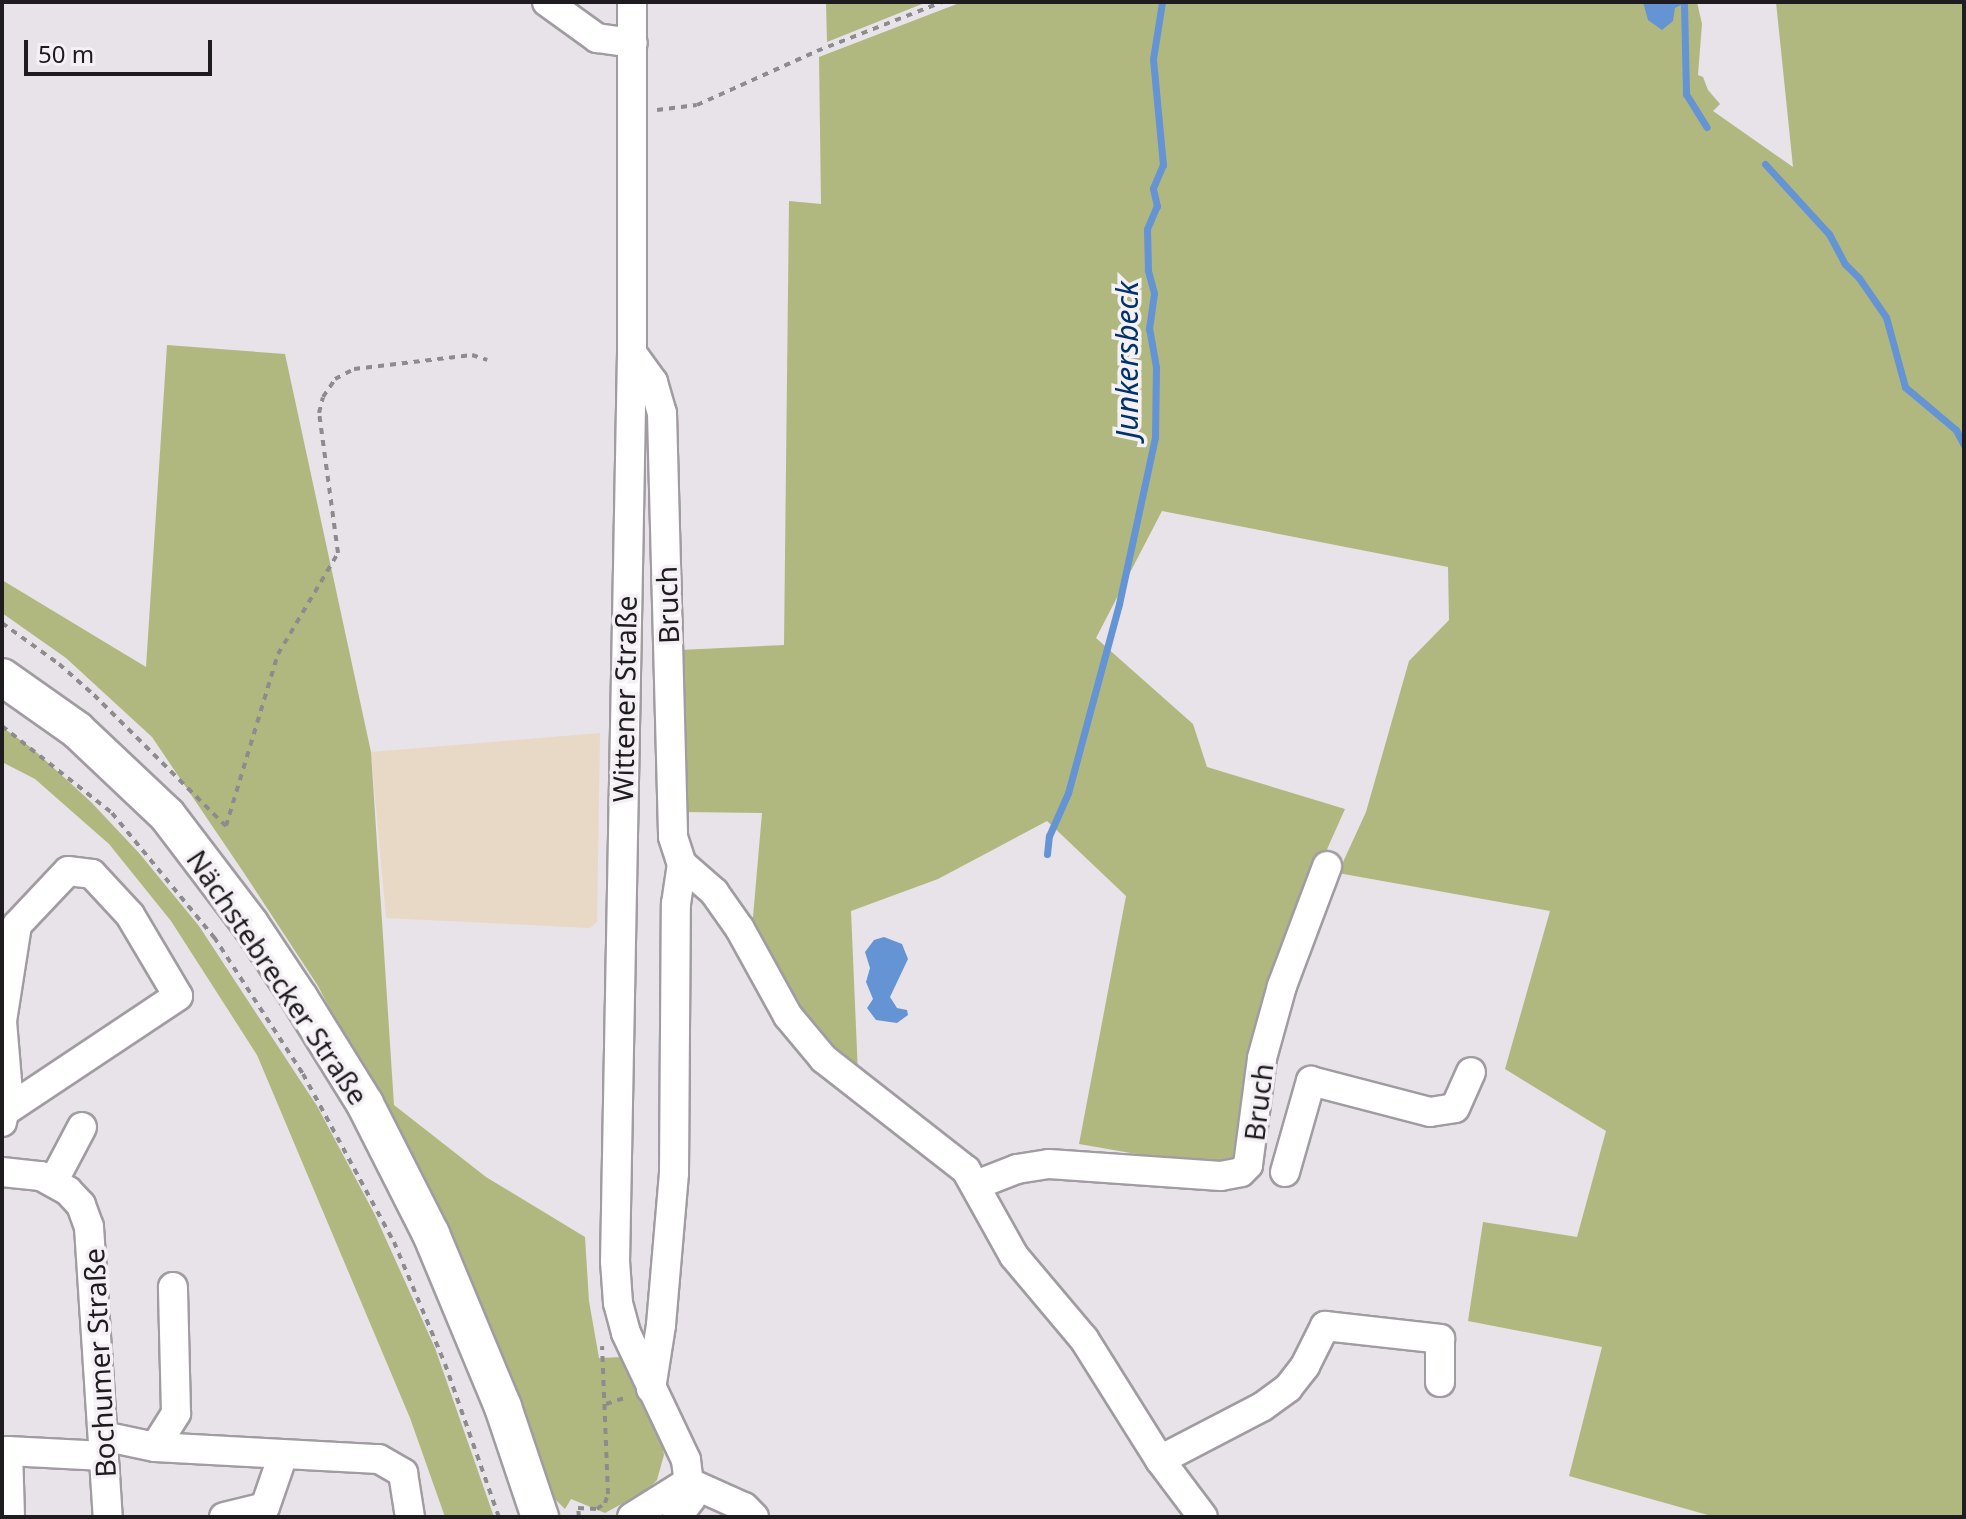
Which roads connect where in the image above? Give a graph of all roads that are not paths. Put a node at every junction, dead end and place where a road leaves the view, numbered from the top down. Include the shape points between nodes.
1 (547, 2) edge
2 (632, 2) edge
3 (633, 43) junction
4 (632, 353) junction
5 (2, 677) edge
6 (682, 864) junction
7 (1327, 866) dead end
8 (1471, 1072) dead end
9 (3, 1117) edge
10 (82, 1127) dead end
11 (2, 1172) edge
12 (1285, 1172) dead end
13 (53, 1182) junction
14 (976, 1185) junction
15 (173, 1287) dead end
16 (1440, 1382) dead end
17 (651, 1389) junction
18 (104, 1446) junction
19 (155, 1447) junction
20 (5, 1452) edge
21 (283, 1455) junction
22 (1160, 1460) junction
23 (688, 1482) junction
24 (10, 1517) edge
25 (108, 1517) edge
26 (224, 1517) edge
27 (410, 1517) edge
28 (540, 1517) edge
29 (632, 1517) edge
30 (677, 1517) edge
31 (754, 1517) edge
32 (1203, 1517) edge

1 - 3 street via 597,38
2 - 3 street, Wittener Straße
3 - 4 street, Wittener Straße
4 - 6 street, Bruch via 653,382 662,413 673,837
4 - 17 street, Wittener Straße via 615,1261 626,1333
5 - 28 main road, Nächstebrecker Straße via 77,730 167,815 300,999 365,1104 431,1234 503,1407
6 - 14 street via 714,892 788,1016 824,1059 949,1155
6 - 17 street, Bruch via 676,904 674,1173
7 - 14 street, Bruch via 1282,986 1262,1058 1248,1165 1241,1172 1221,1176 1049,1164 1017,1169
8 - 12 street via 1455,1108 1430,1112 1311,1081
9 - 9 street via 8,1093 2,1021 17,925 68,871 92,874 130,915 178,996
10 - 13 street
11 - 13 street, Bochumer Straße
13 - 18 street, Bochumer Straße via 81,1205 92,1237
14 - 22 street via 1014,1256 1084,1339
15 - 19 street via 176,1413
16 - 22 street via 1440,1339 1325,1326 1288,1388
17 - 23 street, Wittener Straße via 686,1460
18 - 19 street
18 - 20 street
18 - 25 street, Bochumer Straße
19 - 21 street
20 - 24 street
21 - 26 street via 265,1507
21 - 27 street via 379,1459 403,1473
22 - 32 street
23 - 29 street
23 - 30 street via 691,1499
23 - 31 street via 744,1507

